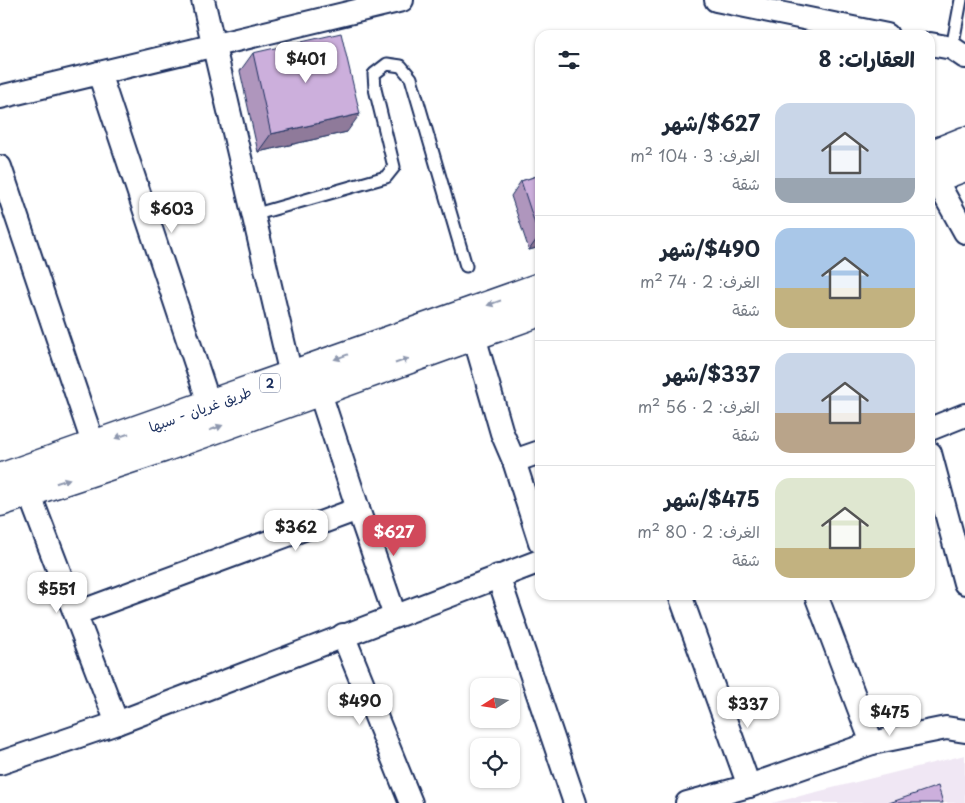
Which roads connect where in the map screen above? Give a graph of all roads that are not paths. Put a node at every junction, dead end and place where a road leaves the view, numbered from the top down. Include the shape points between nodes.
1 (203, 0) edge
2 (402, 0) edge
3 (716, 0) edge
4 (961, 0) edge
5 (863, 30) edge
6 (935, 46) edge
7 (212, 47) junction
8 (958, 53) edge
9 (99, 73) junction
10 (0, 97) edge
11 (965, 141) edge
12 (0, 167) edge
13 (965, 167) edge
14 (935, 168) edge
15 (935, 171) edge
16 (935, 177) edge
17 (252, 215) junction
18 (965, 232) edge
19 (466, 266) dead end
20 (535, 289) edge
21 (535, 314) edge
22 (474, 336) junction
23 (291, 375) junction
24 (319, 390) junction
25 (210, 406) junction
26 (965, 415) edge
27 (935, 427) edge
28 (94, 446) junction
29 (535, 454) edge
30 (514, 461) junction
31 (935, 472) edge
32 (0, 478) edge
33 (29, 492) junction
34 (0, 502) edge
35 (358, 509) junction
36 (535, 526) edge
37 (535, 563) edge
38 (498, 576) junction
39 (965, 583) edge
40 (682, 600) edge
41 (818, 600) edge
42 (77, 613) junction
43 (395, 616) junction
44 (343, 635) junction
45 (117, 723) junction
46 (965, 731) edge
47 (872, 743) junction
48 (0, 763) edge
49 (749, 786) junction
50 (411, 803) edge
51 (575, 803) edge
52 (687, 803) edge

1 - 7 street
2 - 7 street
3 - 5 street
4 - 8 lane
6 - 8 street
7 - 9 street
7 - 17 street
9 - 10 street
9 - 25 street
11 - 14 highway
12 - 28 street
13 - 15 highway
16 - 18 street
17 - 19 lane via 386,177 394,167 374,74 387,64 401,66 411,78
17 - 23 street
20 -> 23 highway, طريق غريان - سبها / 2
21 - 22 highway, طريق غريان - سبها / 2
24 -> 22 highway, طريق غريان - سبها / 2
22 - 30 street via 502,433
23 - 25 highway, طريق غريان - سبها / 2
33 -> 24 highway, طريق غريان - سبها / 2 via 163,448
24 - 35 street
25 -> 28 highway, طريق غريان - سبها / 2
26 - 27 street
28 - 32 highway, طريق غريان - سبها / 2
29 - 30 street
30 - 36 street
31 - 39 street
33 - 34 highway, طريق غريان - سبها / 2
33 - 42 street
35 - 42 street
35 - 43 street
37 - 38 street
38 - 43 street
38 - 51 street
40 - 49 street
41 - 47 street
42 - 45 street
43 - 44 street
44 - 45 street
44 - 50 street
45 - 48 street
46 - 47 street via 946,728
47 - 49 street
49 - 52 street

